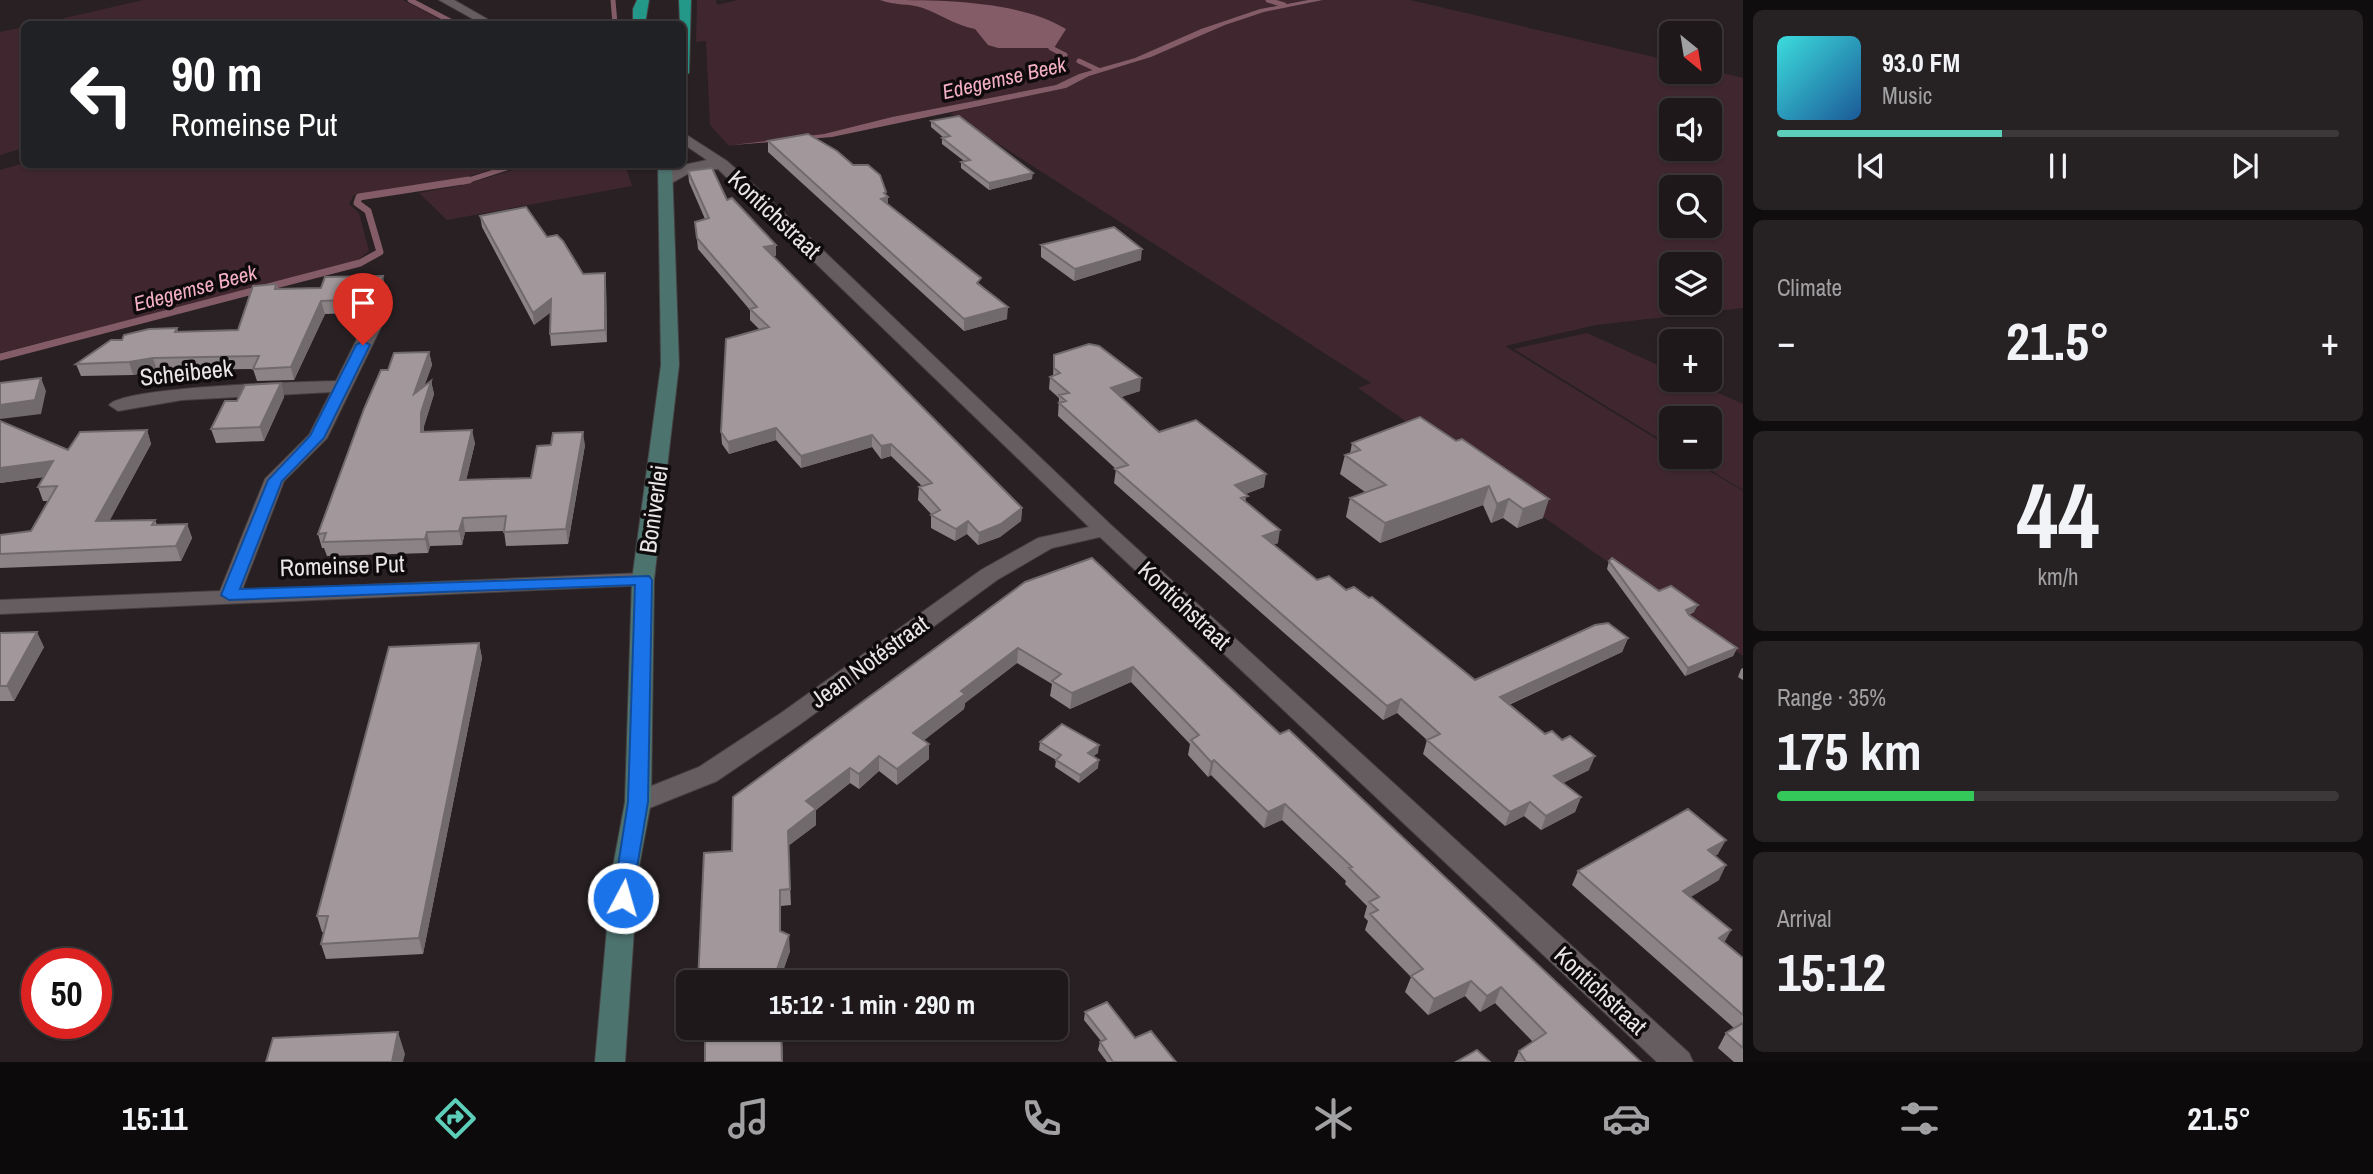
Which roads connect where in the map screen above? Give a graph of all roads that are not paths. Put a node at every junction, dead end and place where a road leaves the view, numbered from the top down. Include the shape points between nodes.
1 (643, 0) edge
2 (685, 0) edge
3 (441, 3) edge
4 (466, 21) edge
5 (483, 21) edge
6 (639, 21) edge
7 (684, 21) edge
8 (686, 132) edge
9 (686, 138) edge
10 (696, 144) junction
11 (722, 164) junction
12 (686, 167) edge
13 (683, 168) edge
14 (665, 173) edge
15 (373, 325) dead end
16 (343, 386) junction
17 (118, 405) dead end
18 (1104, 530) junction
19 (643, 580) junction
20 (229, 595) junction
21 (0, 607) edge
22 (638, 802) junction
23 (610, 1062) edge
24 (1678, 1062) edge

1 - 6 highway
2 - 7 highway
3 - 4 street
3 - 5 street
8 - 10 street, Kontichstraat
9 - 10 street, Kontichstraat
10 - 11 street, Kontichstraat
11 - 12 street
11 - 18 street, Kontichstraat
13 - 14 street
14 - 19 main road, Boniverlei via 670,365
15 - 16 street
16 - 17 street, Scheibeek via 182,394
16 - 20 street via 317,438 275,480
18 - 22 street, Jean Notéstraat via 1045,543 989,575 708,774
18 - 24 street, Kontichstraat
19 - 20 street, Romeinse Put
19 - 22 main road, Boniverlei
20 - 21 street, Romeinse Put
22 - 23 main road, Boniverlei via 625,872

